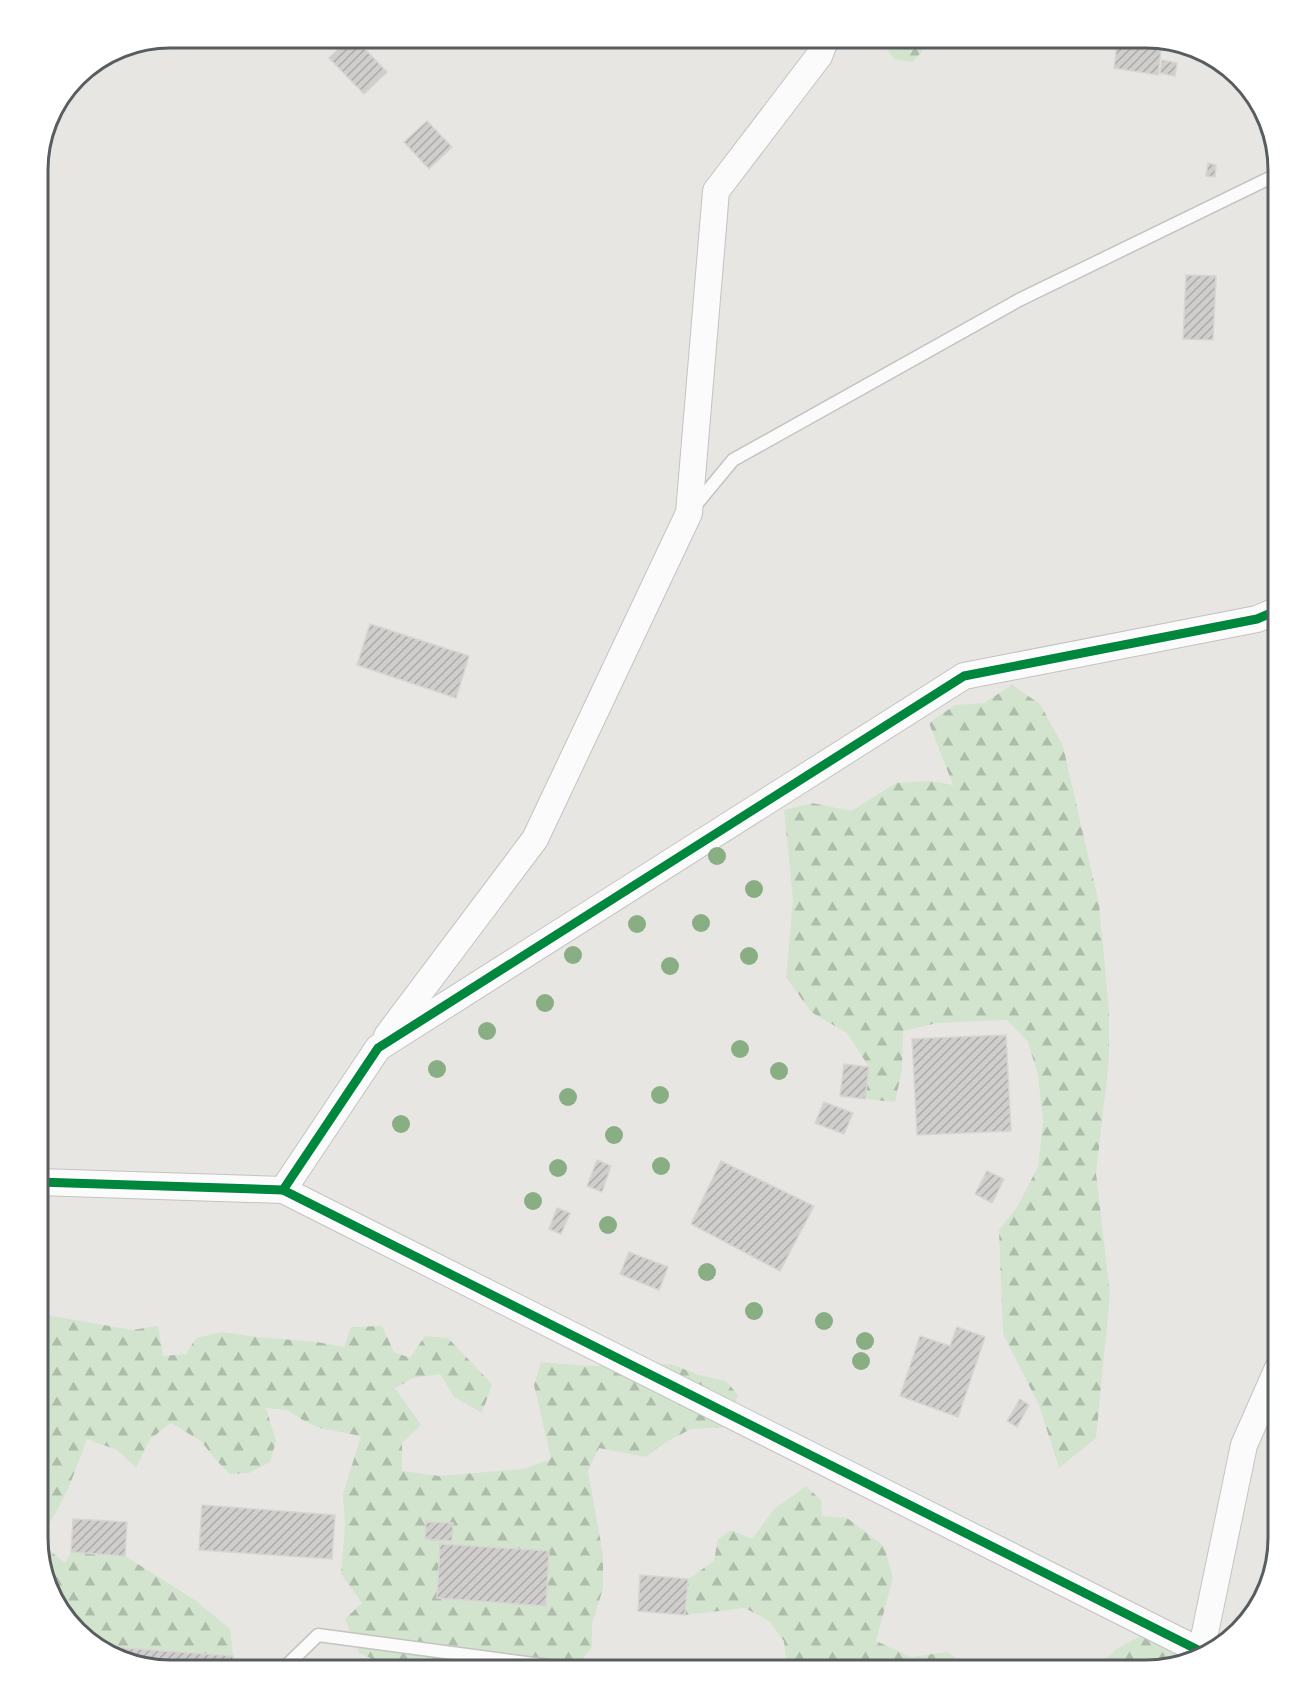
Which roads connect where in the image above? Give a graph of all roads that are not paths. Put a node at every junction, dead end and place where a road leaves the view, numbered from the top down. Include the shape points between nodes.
1 (822, 48) edge
2 (1268, 179) edge
3 (689, 513) junction
4 (1268, 614) edge
5 (378, 1048) junction
6 (48, 1182) edge
7 (283, 1190) junction
8 (1268, 1391) edge
9 (1204, 1644) edge
10 (1196, 1649) edge
11 (293, 1660) edge
12 (499, 1660) edge

1 - 3 street via 716,191
2 - 3 lane via 1019,300 733,460
3 - 5 street via 535,839
4 - 5 street via 964,676
5 - 7 street
6 - 7 street
7 - 10 street
8 - 9 street via 1244,1445
11 - 12 lane via 318,1635

